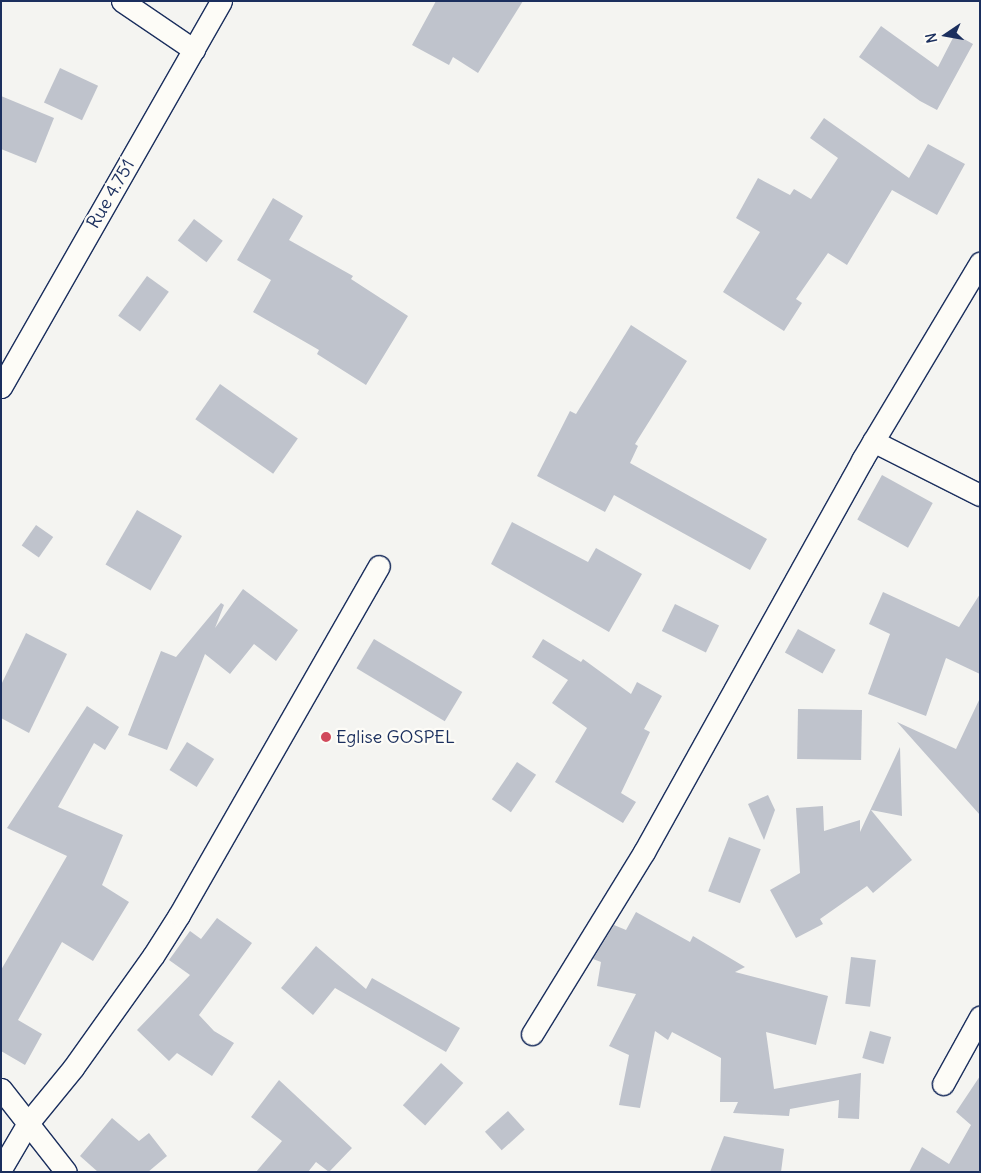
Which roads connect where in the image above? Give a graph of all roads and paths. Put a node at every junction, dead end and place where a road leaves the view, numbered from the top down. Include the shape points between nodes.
1 (122, 1) edge
2 (222, 1) edge
3 (194, 50) junction
4 (980, 262) edge
5 (1, 387) edge
6 (873, 441) junction
7 (980, 496) edge
8 (379, 566) dead end
9 (980, 1017) edge
10 (532, 1034) dead end
11 (943, 1084) dead end
12 (1, 1089) edge
13 (28, 1123) junction
14 (1, 1169) edge
15 (66, 1172) edge

1 - 3 street
2 - 3 street, Rue 4.751
3 - 5 street, Rue 4.751
4 - 6 street
6 - 7 street
6 - 10 street via 644,852
8 - 13 street via 179,915 73,1068
9 - 11 street
12 - 13 street
13 - 14 street
13 - 15 street

